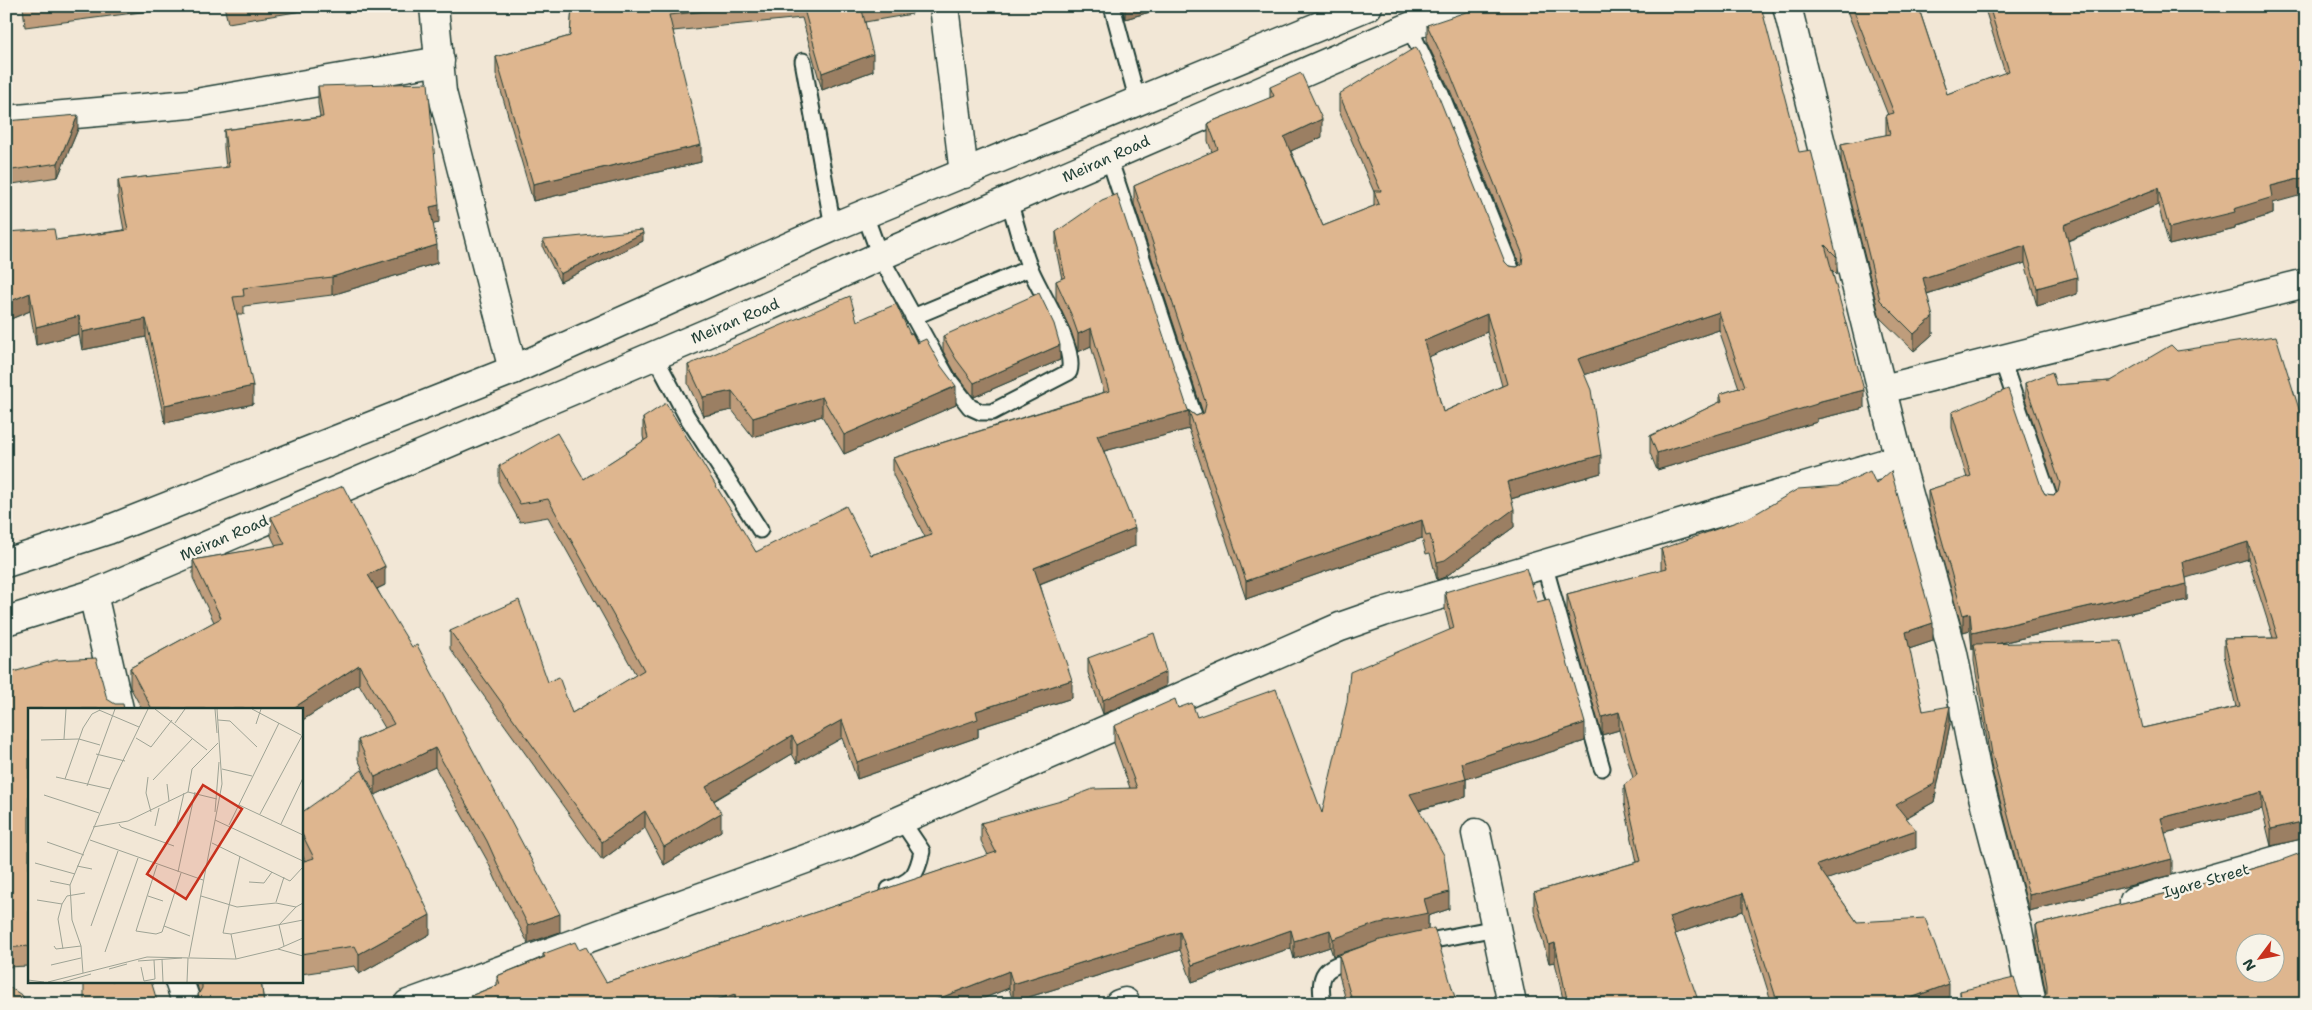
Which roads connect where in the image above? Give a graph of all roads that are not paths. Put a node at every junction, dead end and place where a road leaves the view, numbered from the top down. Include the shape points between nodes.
1 (434, 6) edge
2 (944, 6) edge
3 (1112, 6) edge
4 (1458, 6) edge
5 (1787, 6) edge
6 (1353, 9) edge
7 (1409, 27) junction
8 (440, 61) junction
9 (803, 61) dead end
10 (1138, 102) junction
11 (6, 120) edge
12 (1109, 158) junction
13 (964, 174) junction
14 (1009, 201) junction
15 (865, 215) junction
16 (833, 228) junction
17 (880, 256) junction
18 (1030, 268) junction
19 (1514, 276) edge
20 (2306, 283) edge
21 (913, 317) junction
22 (654, 355) junction
23 (2002, 360) junction
24 (513, 370) junction
25 (1883, 389) junction
26 (1196, 425) edge
27 (1899, 458) junction
28 (2051, 503) edge
29 (760, 530) dead end
30 (6, 563) edge
31 (1544, 564) junction
32 (93, 594) junction
33 (6, 622) edge
34 (119, 708) edge
35 (1602, 768) dead end
36 (901, 820) junction
37 (1476, 833) dead end
38 (2306, 852) edge
39 (878, 893) edge
40 (2113, 906) edge
41 (2047, 923) edge
42 (1496, 928) junction
43 (2018, 930) junction
44 (1405, 946) edge
45 (1376, 952) edge
46 (179, 982) edge
47 (186, 1004) edge
48 (408, 1004) edge
49 (1323, 1004) edge
50 (1512, 1004) edge
51 (2032, 1004) edge

1 - 8 street
2 - 13 street
3 - 10 lane
4 - 7 street, Meiran Road
5 - 25 street
6 - 10 street
7 - 12 street, Meiran Road
7 - 19 lane via 1441,94
8 - 11 street via 190,104
8 - 24 street via 442,92
9 - 16 lane
10 - 13 street
12 - 14 street, Meiran Road
12 - 26 lane
13 - 15 street
14 - 17 street, Meiran Road
14 - 18 lane
15 - 16 street
15 - 17 lane
16 - 24 street
17 - 21 lane
17 - 22 street, Meiran Road
18 - 21 lane
18 - 21 lane via 1067,346 1072,364 1069,372 992,412 970,407 948,379
20 - 23 street
22 - 29 lane via 686,415
22 - 32 street, Meiran Road
23 - 25 street
23 - 28 lane
24 - 30 street via 108,530
25 - 27 street
27 - 31 street
27 - 43 street via 1952,653 1978,774
31 - 35 lane
31 - 36 street via 1340,628
32 - 33 street, Meiran Road
32 - 34 street
36 - 39 lane via 922,852 918,870 906,884
36 - 48 street via 844,845
37 - 42 street
38 - 40 street, Iyare Street
41 - 43 street
42 - 44 lane
42 - 50 street
43 - 51 street
45 - 49 lane via 1332,966 1322,976
46 - 47 street

